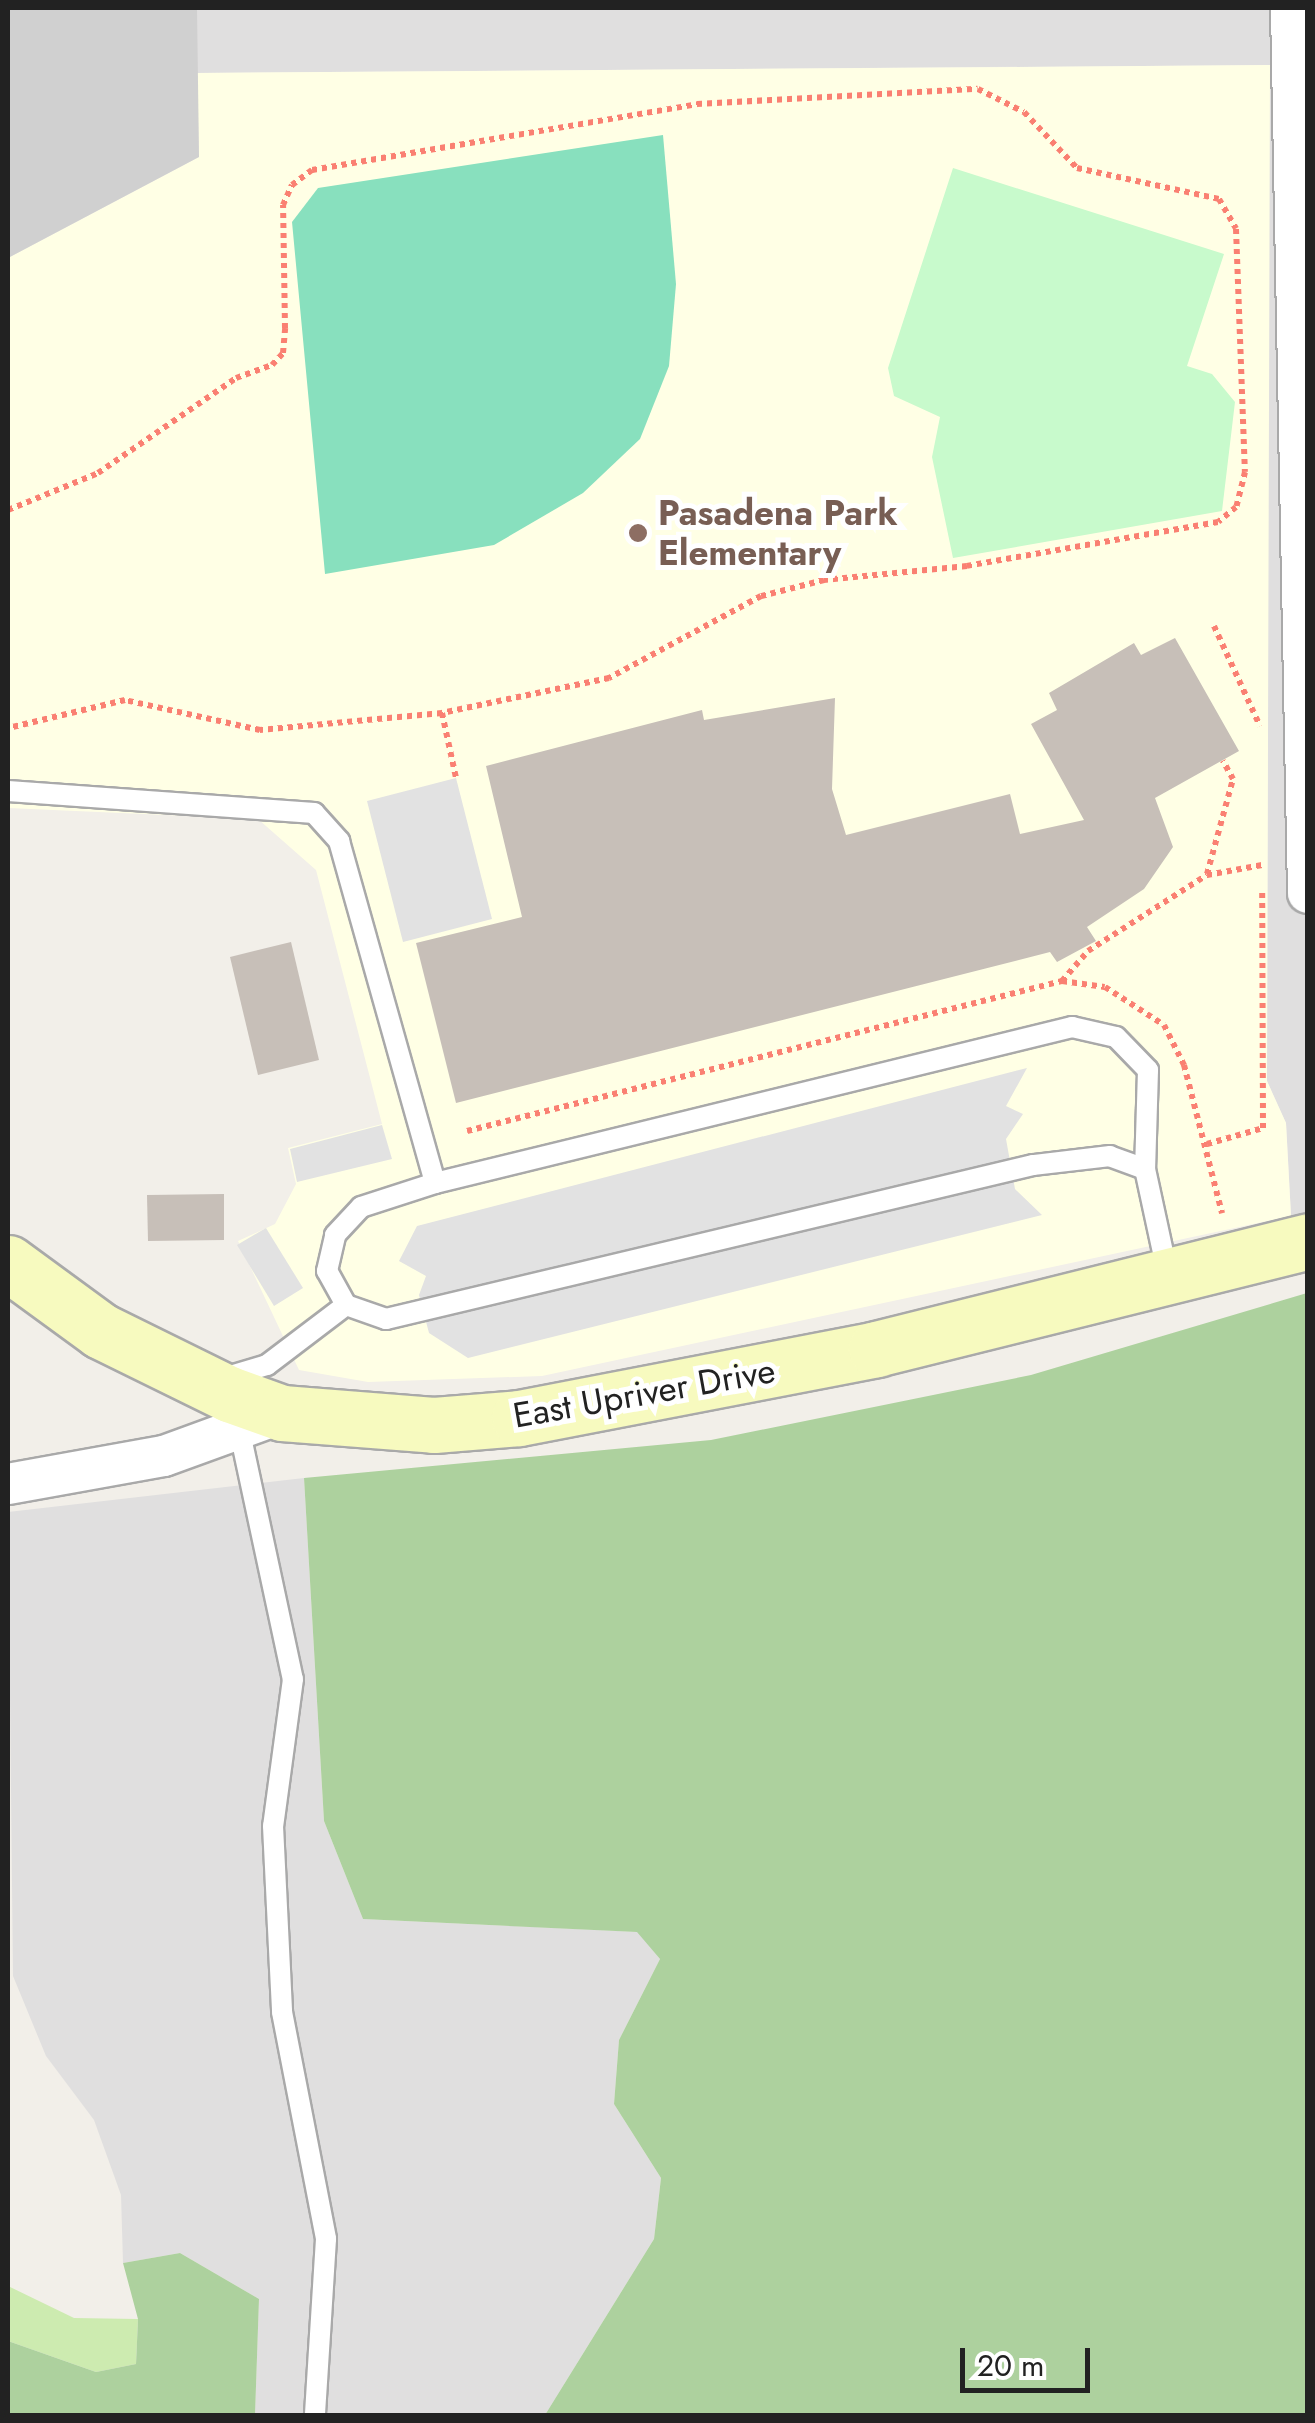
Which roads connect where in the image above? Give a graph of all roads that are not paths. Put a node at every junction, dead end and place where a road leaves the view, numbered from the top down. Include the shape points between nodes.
1 (1292, 8) edge
2 (1302, 335) edge
3 (8, 791) edge
4 (1308, 893) edge
5 (1145, 1169) junction
6 (435, 1183) junction
7 (1308, 1241) edge
8 (8, 1263) edge
9 (1168, 1277) junction
10 (346, 1305) junction
11 (204, 1383) junction
12 (260, 1421) junction
13 (8, 1484) edge
14 (314, 2416) edge

1 - 2 street
2 - 4 street
3 - 6 lane via 314,813 339,841
5 - 6 lane via 1148,1070 1116,1037 1072,1027
5 - 9 lane
5 - 10 lane via 1110,1156 1033,1165 435,1311 386,1318
6 - 10 lane via 361,1208 335,1235 328,1271
7 - 9 main road, East Upriver Drive
8 - 11 main road, East Upriver Drive via 101,1331
9 - 12 main road, East Upriver Drive via 876,1349 518,1418
10 - 11 lane via 267,1365
11 - 12 main road, East Upriver Drive
12 - 13 street via 164,1456
12 - 14 lane via 293,1679 273,1826 282,2012 326,2239

